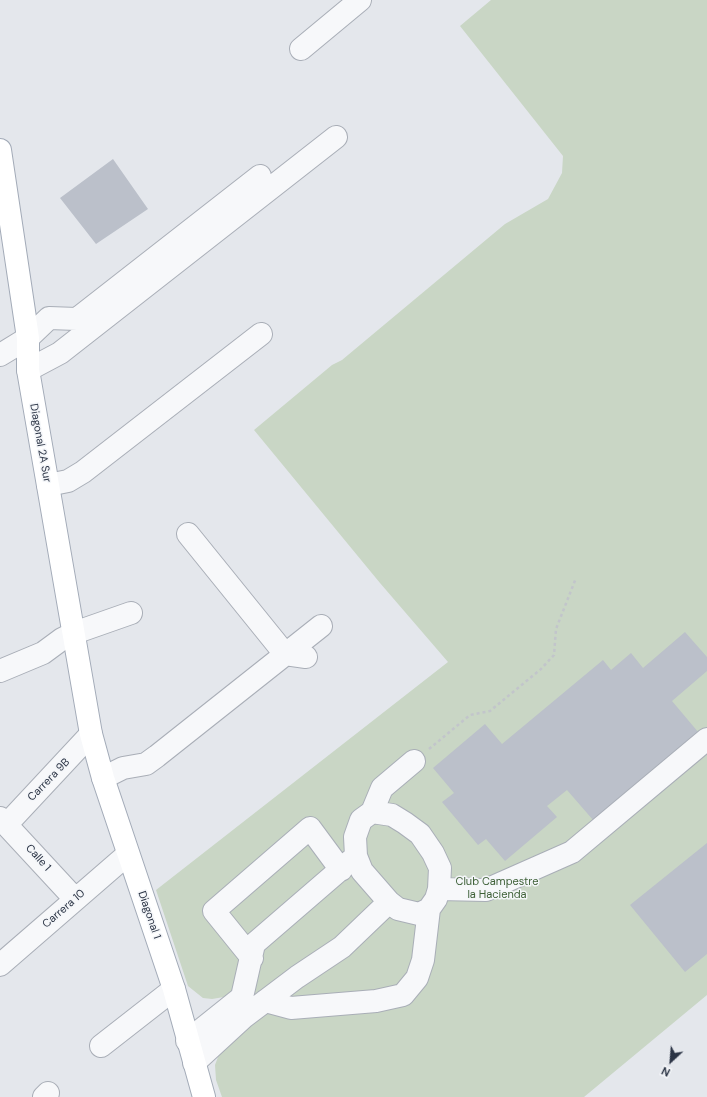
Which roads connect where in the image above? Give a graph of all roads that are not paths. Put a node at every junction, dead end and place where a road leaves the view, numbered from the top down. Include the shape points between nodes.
1 (360, 0) edge
2 (301, 49) dead end
3 (336, 136) dead end
4 (0, 150) edge
5 (260, 176) dead end
6 (262, 334) dead end
7 (28, 338) junction
8 (0, 355) edge
9 (28, 370) junction
10 (58, 482) junction
11 (188, 534) dead end
12 (131, 613) dead end
13 (321, 626) dead end
14 (74, 633) junction
15 (285, 654) junction
16 (306, 657) dead end
17 (0, 670) edge
18 (91, 734) junction
19 (707, 739) edge
20 (414, 761) road end
21 (103, 778) junction
22 (372, 812) junction
23 (3, 821) edge
24 (128, 854) junction
25 (348, 863) junction
26 (439, 889) junction
27 (75, 899) junction
28 (389, 902) junction
29 (430, 909) junction
30 (252, 958) junction
31 (0, 965) edge
32 (174, 989) junction
33 (252, 1004) junction
34 (187, 1040) junction
35 (101, 1046) dead end
36 (194, 1063) junction
37 (204, 1097) edge

1 - 2 street
3 - 9 street via 60,353
4 - 7 main road, Diagonal 2A Sur
5 - 7 street via 77,319 49,318
6 - 10 street via 83,472
7 - 8 street
7 - 9 main road, Diagonal 2A Sur
9 - 10 main road, Diagonal 2A Sur
10 - 14 main road, Diagonal 2A Sur
11 - 15 street
12 - 14 street
13 - 15 street
14 - 17 street via 43,653
14 - 18 main road, Diagonal 2A Sur
15 - 16 street
15 - 21 street via 146,764 123,768
18 - 21 main road, Diagonal 1
18 - 23 street, Carrera 9B
19 - 26 street via 572,852 486,890
20 - 22 street via 382,788
21 - 24 main road, Diagonal 1
22 - 25 street via 361,820
22 - 26 street via 392,815 420,834 440,868
23 - 27 street, Calle 1
24 - 27 street, Carrera 10
24 - 32 main road, Diagonal 1
25 - 28 street via 362,871
25 - 30 street via 254,944
25 - 30 street via 310,828 214,911
26 - 29 street
27 - 31 street, Carrera 10
28 - 29 street via 398,909 419,914
28 - 33 street via 342,947
29 - 33 street via 423,960 417,978 402,994 376,1001 291,1008
30 - 33 street
32 - 34 main road, Diagonal 1
32 - 35 street
33 - 34 street
33 - 36 street
34 - 36 main road, Diagonal 1
36 - 37 main road, Diagonal 1

